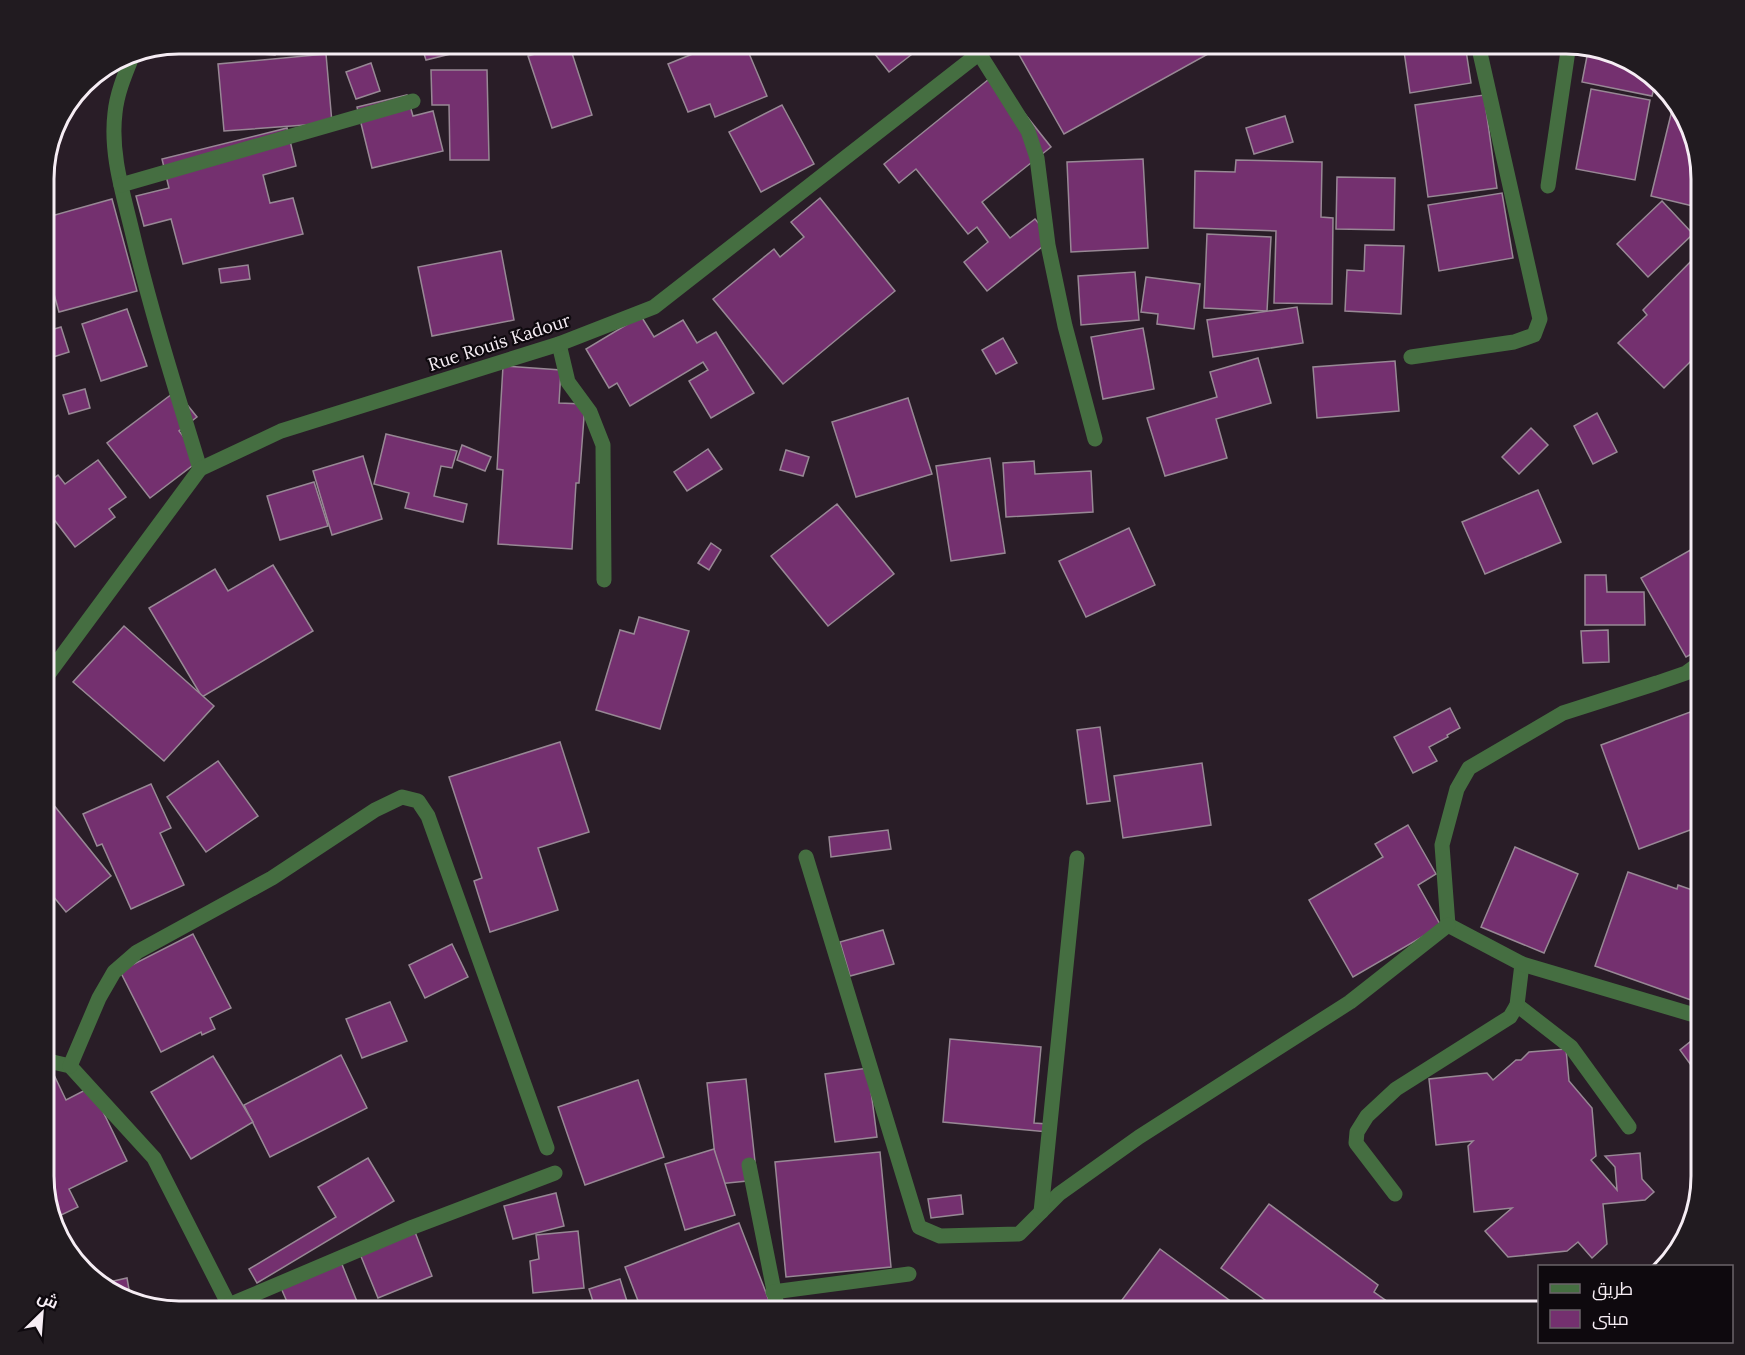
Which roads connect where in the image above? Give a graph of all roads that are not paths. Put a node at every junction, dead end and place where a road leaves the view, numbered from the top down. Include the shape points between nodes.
1 (977, 54) edge
2 (988, 54) edge
3 (1480, 54) edge
4 (1568, 54) edge
5 (129, 64) edge
6 (413, 101) dead end
7 (121, 185) junction
8 (1548, 186) dead end
9 (559, 344) junction
10 (1411, 357) dead end
11 (1095, 439) dead end
12 (200, 469) junction
13 (604, 580) dead end
14 (54, 666) edge
15 (1691, 669) edge
16 (806, 857) dead end
17 (1077, 858) dead end
18 (1448, 925) junction
19 (1522, 964) junction
20 (1517, 1005) junction
21 (1691, 1014) edge
22 (54, 1062) edge
23 (70, 1066) junction
24 (1629, 1127) dead end
25 (547, 1148) dead end
26 (749, 1165) dead end
27 (555, 1173) dead end
28 (1395, 1194) dead end
29 (1041, 1212) junction
30 (909, 1274) dead end
31 (773, 1292) junction
32 (227, 1301) edge
33 (247, 1301) edge
34 (774, 1301) edge

1 - 9 street, Rue Rouis Kadour via 654,307
2 - 11 street via 1028,131 1037,158 1048,245
3 - 10 street via 1540,319 1534,335 1514,342
4 - 8 street
5 - 7 street via 115,113 114,141
6 - 7 street
7 - 12 street via 147,297
9 - 12 street, Rue Rouis Kadour via 281,430
9 - 13 street via 568,382 590,412 603,445
12 - 14 street, Rue Rouis Kadour
15 - 18 street via 1563,714 1469,768 1457,789 1442,845
16 - 29 street via 919,1227 940,1236 1019,1234
17 - 29 street
18 - 19 street
18 - 29 street via 1350,1002 1139,1137 1059,1194
19 - 20 street
19 - 21 street
20 - 24 street via 1571,1047
20 - 28 street via 1510,1017 1396,1089 1367,1116 1357,1132 1356,1143
22 - 23 street
23 - 25 street via 114,972 137,952 272,878 375,810 402,797 418,801 428,816
23 - 32 street via 154,1158
26 - 31 street
27 - 33 street via 413,1227
30 - 31 street
31 - 34 street

